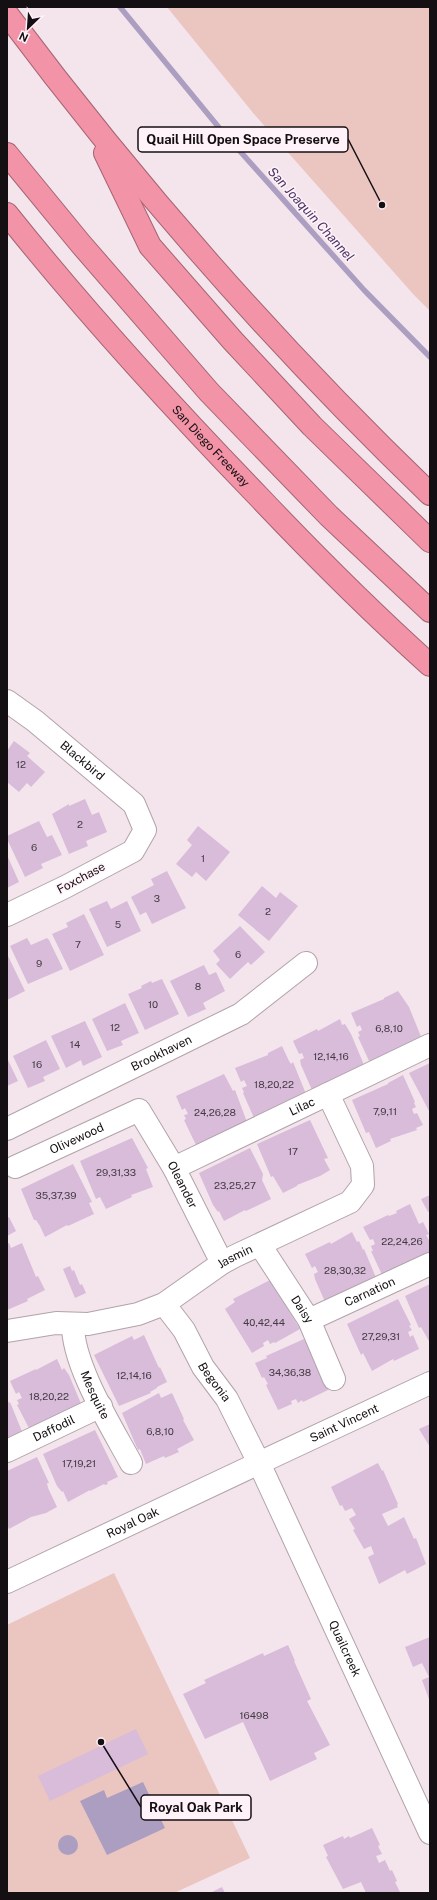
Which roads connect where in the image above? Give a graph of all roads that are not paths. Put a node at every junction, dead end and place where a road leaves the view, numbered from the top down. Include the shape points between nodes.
1 (7, 14) edge
2 (88, 119) junction
3 (7, 154) edge
4 (7, 214) edge
5 (430, 494) edge
6 (430, 541) edge
7 (430, 611) edge
8 (430, 665) edge
9 (7, 702) edge
10 (145, 830) joint
11 (7, 915) edge
12 (306, 963) dead end
13 (430, 1045) edge
14 (328, 1094) junction
15 (139, 1110) joint
16 (7, 1129) edge
17 (15, 1167) dead end
18 (174, 1168) junction
19 (260, 1245) junction
20 (222, 1263) junction
21 (430, 1264) edge
22 (164, 1304) junction
23 (309, 1320) junction
24 (73, 1324) junction
25 (7, 1331) edge
26 (334, 1379) dead end
27 (430, 1383) edge
28 (101, 1406) junction
29 (7, 1451) edge
30 (131, 1463) dead end
31 (259, 1463) junction
32 (7, 1582) edge
33 (430, 1833) edge

1 - 2 highway
2 - 5 highway via 231,288 312,375
2 - 6 highway via 150,246 312,426
3 - 7 highway via 209,392 329,516
4 - 8 highway, San Diego Freeway via 178,412 318,558
9 - 10 street, Blackbird via 35,721 134,804
10 - 11 street, Foxchase via 132,851
12 - 16 street, Brookhaven via 241,1014
13 - 14 street, Lilac
14 - 18 street, Lilac
14 - 19 street, Jasmin via 362,1166 363,1185 350,1202
15 - 17 street, Olivewood
15 - 18 street, Oleander
18 - 20 street, Oleander
19 - 20 street, Jasmin
19 - 23 street, Daisy
20 - 22 street, Jasmin
21 - 23 street, Carnation
22 - 24 street, Jasmin via 114,1320
22 - 31 street, Begonia via 184,1330 203,1367 226,1399
23 - 26 street, Daisy
24 - 25 street, Jasmin via 56,1323
24 - 28 street, Mesquite via 73,1338 79,1360
27 - 31 street, Saint Vincent
28 - 29 street, Daffodil
28 - 30 street, Mesquite
31 - 32 street, Royal Oak
31 - 33 street, Quailcreek

